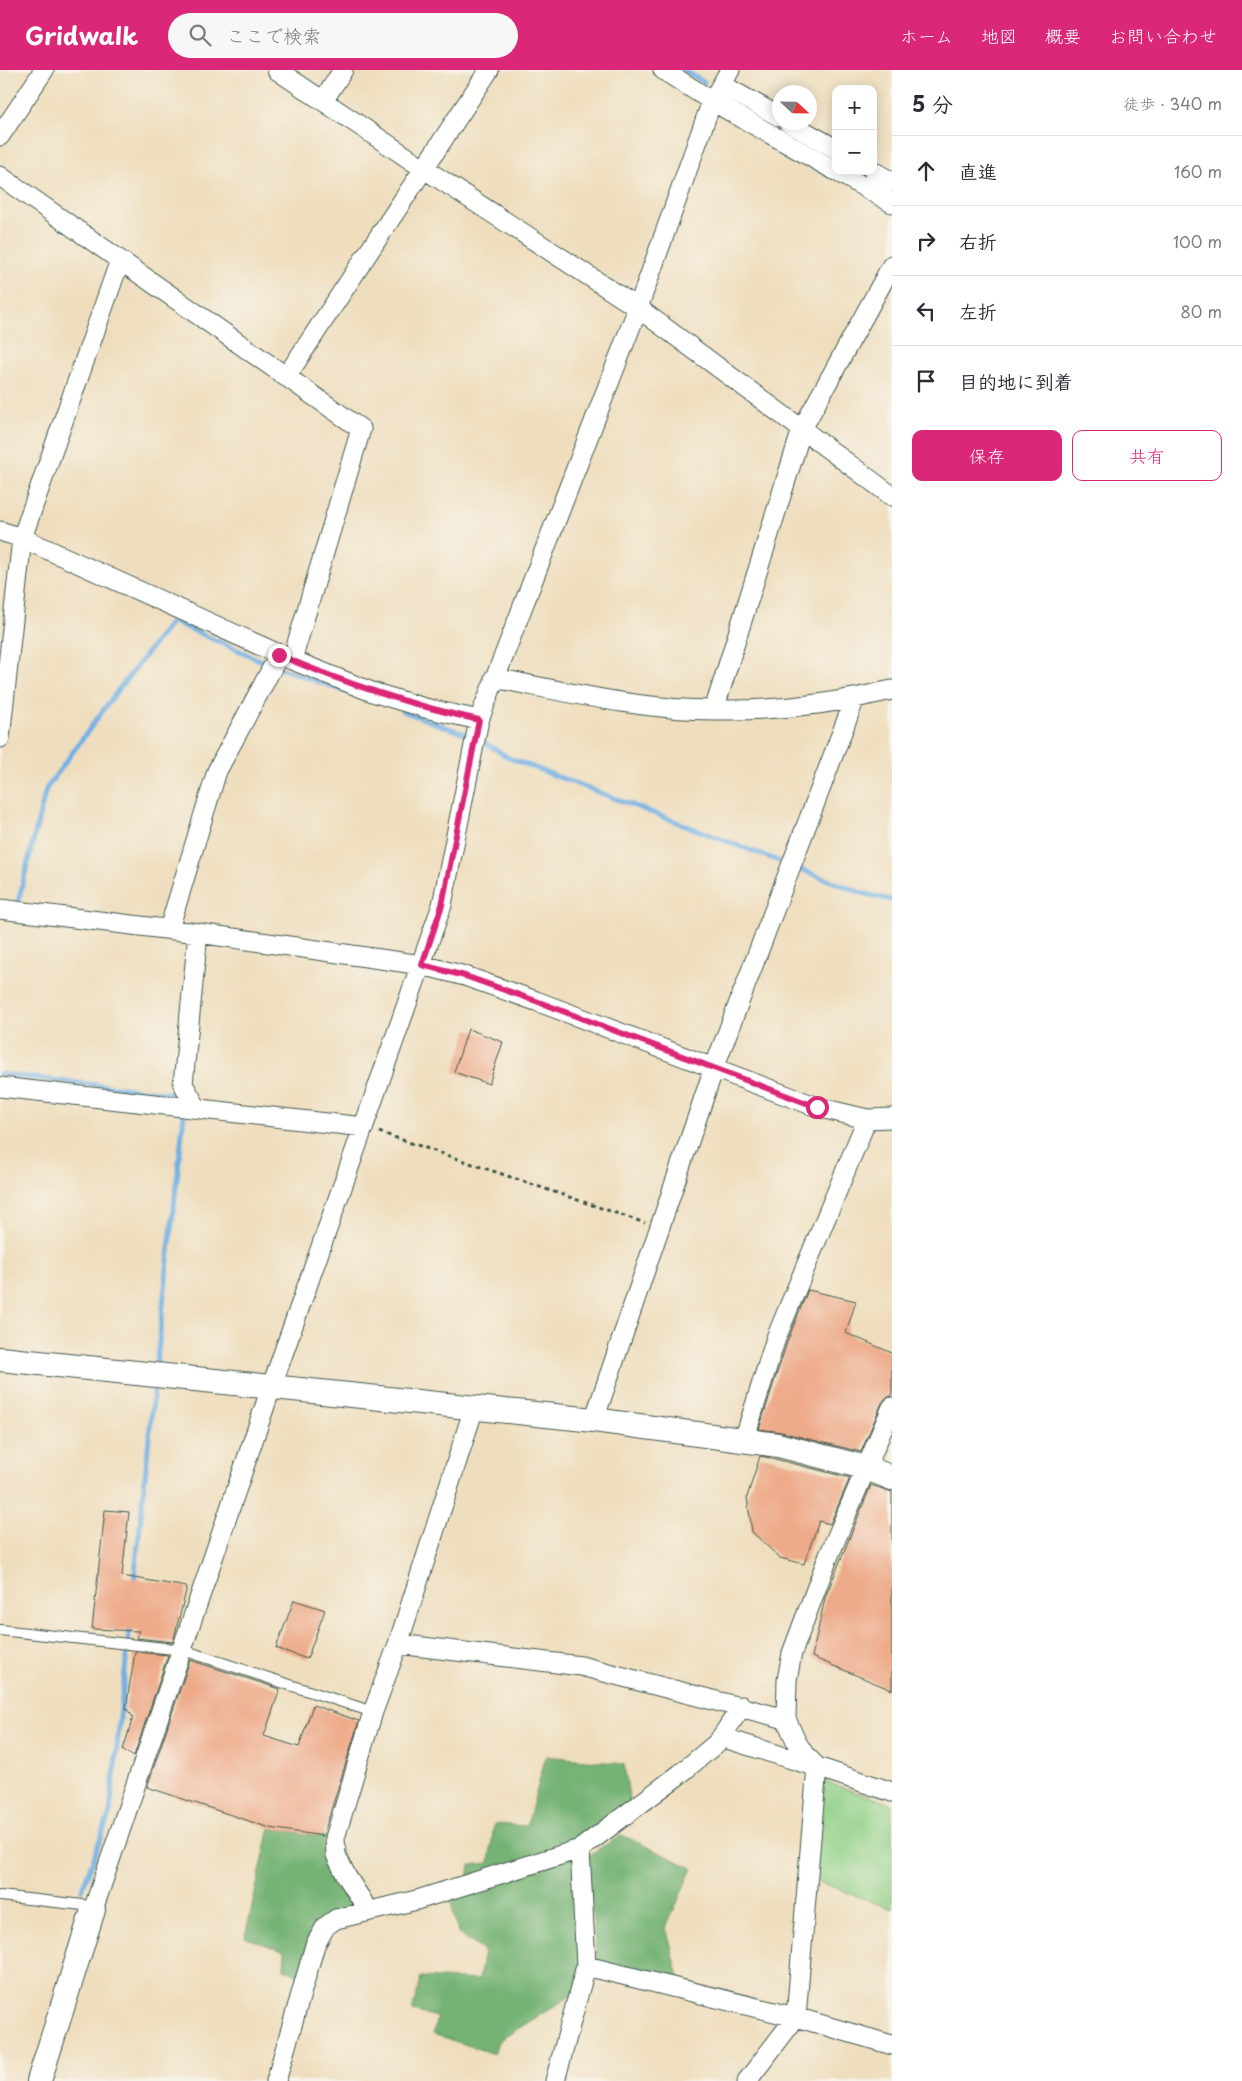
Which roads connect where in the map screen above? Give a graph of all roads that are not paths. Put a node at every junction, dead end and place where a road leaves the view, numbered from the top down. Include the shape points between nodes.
1 (44, 70) edge
2 (277, 70) edge
3 (343, 70) edge
4 (489, 70) edge
5 (663, 70) edge
6 (726, 77) edge
7 (323, 101) junction
8 (712, 101) junction
9 (772, 111) edge
10 (802, 130) edge
11 (0, 136) edge
12 (832, 148) edge
13 (423, 168) junction
14 (832, 169) edge
15 (877, 173) edge
16 (843, 175) edge
17 (0, 176) edge
18 (892, 182) edge
19 (892, 203) edge
20 (120, 260) junction
21 (892, 265) edge
22 (638, 308) junction
23 (286, 377) junction
24 (802, 429) junction
25 (892, 496) edge
26 (0, 531) edge
27 (22, 538) junction
28 (286, 657) junction
29 (494, 678) junction
30 (892, 690) edge
31 (855, 698) junction
32 (714, 710) junction
33 (479, 720) junction
34 (0, 738) edge
35 (0, 909) edge
36 (169, 929) junction
37 (198, 933) junction
38 (422, 965) junction
39 (714, 1068) junction
40 (0, 1087) edge
41 (198, 1108) junction
42 (892, 1118) edge
43 (867, 1119) junction
44 (364, 1127) junction
45 (0, 1359) edge
46 (271, 1388) junction
47 (892, 1407) edge
48 (474, 1408) junction
49 (594, 1420) junction
50 (744, 1440) junction
51 (867, 1468) junction
52 (892, 1478) edge
53 (0, 1630) edge
54 (398, 1644) junction
55 (183, 1650) junction
56 (742, 1706) junction
57 (373, 1712) junction
58 (786, 1719) junction
59 (722, 1737) junction
60 (817, 1766) junction
61 (892, 1792) edge
62 (580, 1850) junction
63 (0, 1896) edge
64 (94, 1910) junction
65 (368, 1910) junction
66 (586, 1966) junction
67 (796, 2017) junction
68 (892, 2045) edge
69 (38, 2081) edge
70 (276, 2081) edge
71 (556, 2081) edge
72 (747, 2081) edge

1 - 11 street
2 - 7 street
3 - 7 street
4 - 13 street
5 - 8 street
6 - 8 street
6 - 9 street
7 - 13 street
8 - 14 street
8 - 22 street
10 - 12 street
13 - 22 street
13 - 23 street
15 - 18 street
16 - 19 street
17 - 20 street
20 - 23 street
20 - 27 street
21 - 24 street
22 - 24 street
22 - 29 street
23 - 28 street via 361,429
24 - 25 street
24 - 32 street
26 - 27 street
27 - 28 street
27 - 34 street
28 - 33 street via 372,692
28 - 36 street via 217,771
29 - 32 street via 607,700
29 - 33 street
30 - 31 street
31 - 32 street via 763,709
31 - 39 street
33 - 38 street via 442,905
35 - 36 street
36 - 37 street
37 - 38 street
37 - 41 street via 183,1084
38 - 39 street via 519,995
38 - 44 street
39 - 43 street via 817,1107
39 - 49 street
40 - 41 street
41 - 44 street
42 - 43 street
43 - 50 street via 776,1338
44 - 46 street
45 - 46 street
46 - 48 street
46 - 55 street
47 - 51 street
48 - 49 street
48 - 54 street
49 - 50 street
50 - 51 street via 778,1445
51 - 52 street
51 - 58 street via 792,1652
53 - 55 lane
54 - 56 street via 581,1666
54 - 57 street
55 - 57 lane
55 - 64 street
56 - 58 street
56 - 59 street
57 - 65 street via 335,1838 336,1855 346,1877
58 - 60 street via 804,1754
59 - 60 street
59 - 62 street via 680,1774
60 - 61 street
60 - 67 street
62 - 65 street via 417,1900
62 - 66 street
63 - 64 lane via 83,1904
64 - 69 street
65 - 70 street via 336,1919 326,1926 316,1945
66 - 67 street
66 - 71 street
67 - 68 street
67 - 72 street

